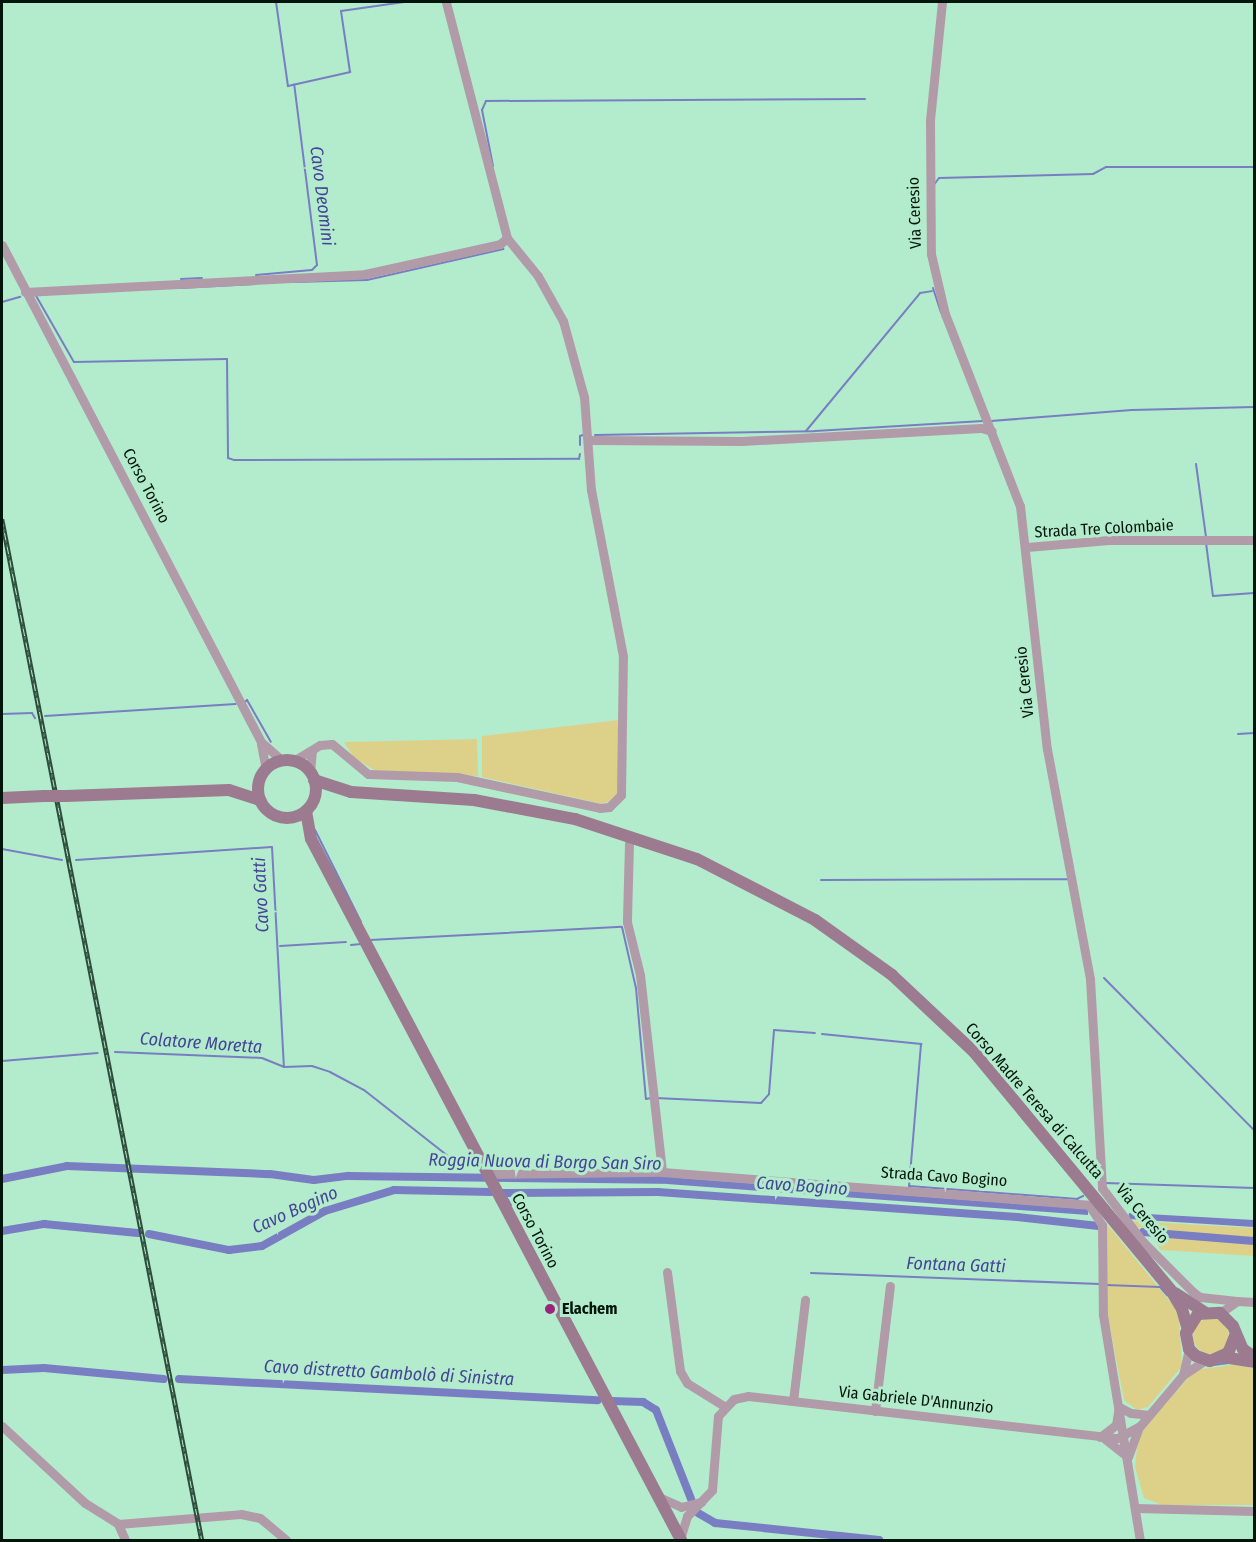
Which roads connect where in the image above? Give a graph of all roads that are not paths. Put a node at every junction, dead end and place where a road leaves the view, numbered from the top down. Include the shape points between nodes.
1 (446, 2) edge
2 (942, 2) edge
3 (507, 238) junction
4 (2, 245) edge
5 (25, 291) junction
6 (992, 431) junction
7 (589, 440) junction
8 (1254, 540) edge
9 (1027, 547) junction
10 (261, 742) junction
11 (312, 752) junction
12 (288, 761) junction
13 (263, 773) junction
14 (312, 777) junction
15 (229, 790) junction
16 (351, 792) junction
17 (2, 798) edge
18 (260, 800) junction
19 (309, 807) junction
20 (286, 818) junction
21 (311, 839) junction
22 (629, 843) dead end
23 (662, 1172) junction
24 (489, 1178) junction
25 (667, 1272) dead end
26 (890, 1286) dead end
27 (1170, 1290) junction
28 (805, 1300) dead end
29 (1254, 1302) edge
30 (1235, 1303) junction
31 (1204, 1312) junction
32 (1220, 1313) junction
33 (1187, 1328) junction
34 (1234, 1331) junction
35 (1189, 1348) junction
36 (1222, 1357) junction
37 (1254, 1357) edge
38 (1205, 1360) junction
39 (1254, 1362) edge
40 (1183, 1375) junction
41 (794, 1401) junction
42 (724, 1406) junction
43 (1119, 1407) junction
44 (875, 1411) junction
45 (1149, 1415) junction
46 (2, 1426) edge
47 (1140, 1426) junction
48 (1100, 1437) junction
49 (1125, 1437) junction
50 (1128, 1457) junction
51 (659, 1497) junction
52 (701, 1502) junction
53 (681, 1507) junction
54 (1136, 1508) junction
55 (1254, 1511) edge
56 (687, 1516) junction
57 (669, 1518) junction
58 (118, 1524) junction
59 (125, 1540) edge
60 (286, 1540) edge
61 (680, 1540) edge
62 (1140, 1540) edge

1 - 3 street
2 - 6 street, Via Ceresio via 930,121 931,254 945,314
3 - 5 street via 488,247 365,274
3 - 7 street via 538,276 567,331 584,397
4 - 5 street, Corso Torino
5 - 10 street, Corso Torino
6 - 7 street via 981,428 742,441
6 - 9 street, Via Ceresio via 1020,506
7 - 11 street via 591,490 623,656 623,789 616,803 600,808 581,805 457,777 368,774 332,744 320,745
8 - 9 street, Strada Tre Colombaie via 1109,540
9 - 30 street, Via Ceresio via 1047,749 1090,979 1102,1188 1143,1242 1193,1292 1200,1297
10 - 12 street, Corso Torino
10 - 13 street, Corso Torino
11 - 12 street
11 - 14 street
12 - 13 main road
12 - 14 main road
13 - 15 main road
13 - 18 main road
14 - 16 main road
14 - 19 main road
15 - 17 main road, bridge
15 - 18 main road
16 - 19 main road
16 - 27 main road, Corso Madre Teresa di Calcutta via 474,800 575,819 697,859 815,920 892,975 975,1052
18 - 20 main road via 270,813
19 - 20 main road
19 - 21 main road, Corso Torino
20 - 21 main road, Corso Torino
21 - 24 main road, Corso Torino
22 - 23 street via 627,922 640,975
23 - 24 street, Strada Cavo Bogino
23 - 43 street, Strada Cavo Bogino via 1089,1205 1102,1225 1102,1315
24 - 51 main road, Corso Torino
25 - 42 street via 680,1371 687,1383
26 - 44 street
27 - 31 main road, Corso Madre Teresa di Calcutta
27 - 33 main road, Corso Madre Teresa di Calcutta via 1182,1309
28 - 41 street
29 - 30 street
30 - 32 street
30 - 34 street
31 - 32 main road
31 - 33 main road
32 - 34 main road
33 - 35 main road
34 - 36 main road via 1231,1348
34 - 37 main road
35 - 38 main road
35 - 40 street
36 - 38 main road
36 - 39 main road
38 - 40 street
40 - 45 street
41 - 42 street, Via Gabriele D'Annunzio via 741,1396
41 - 44 street, Via Gabriele D'Annunzio
42 - 52 street via 718,1416 714,1484
43 - 45 street
43 - 48 street via 1116,1425
43 - 49 street, Strada Cavo Bogino
44 - 48 street, Via Gabriele D'Annunzio
45 - 47 street
46 - 58 street via 85,1503
47 - 49 street
47 - 50 street
48 - 49 street, Via Gabriele D'Annunzio
48 - 50 street via 1118,1446
49 - 50 street
50 - 54 street
51 - 53 street
51 - 57 main road, Corso Torino
52 - 53 street
52 - 56 street
53 - 57 street
54 - 55 street
54 - 62 street
56 - 57 street
56 - 61 street
57 - 61 main road, Corso Torino
58 - 59 street
58 - 60 street via 241,1514 260,1518

